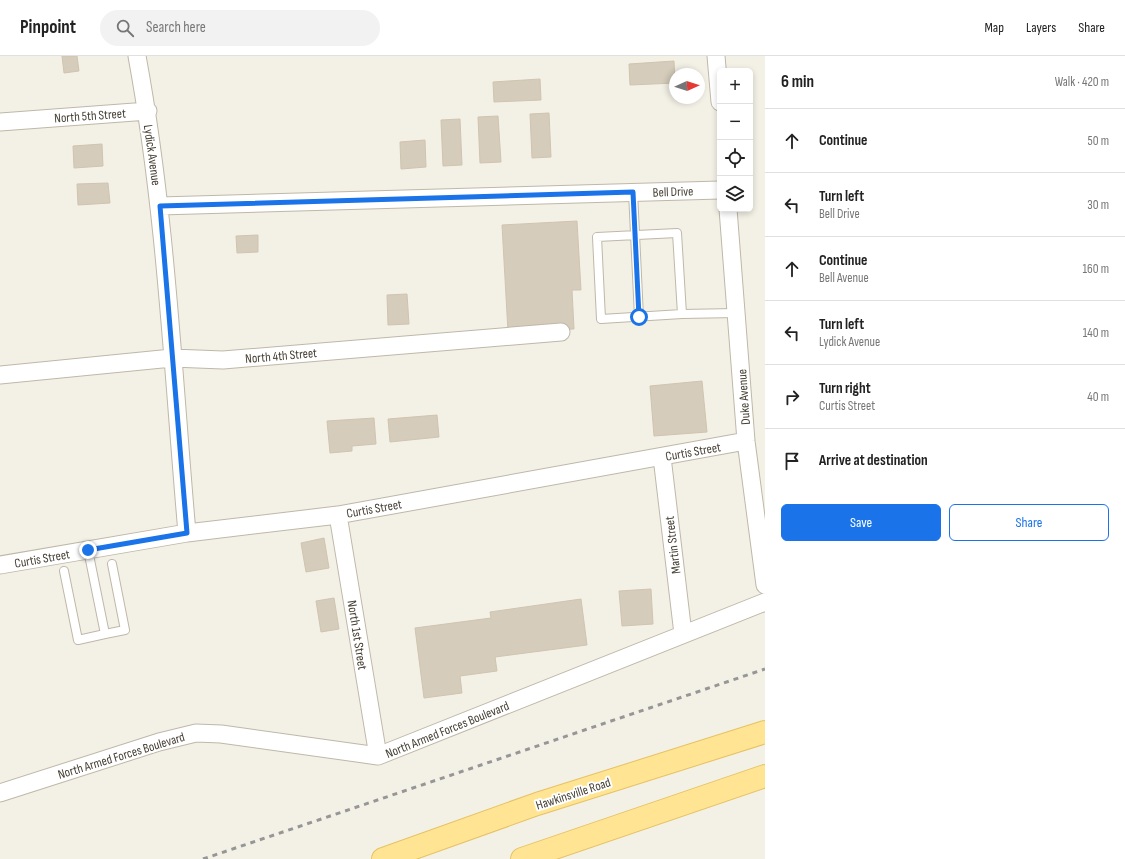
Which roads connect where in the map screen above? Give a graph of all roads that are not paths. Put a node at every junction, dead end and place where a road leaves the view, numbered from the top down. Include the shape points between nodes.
1 (137, 56) edge
2 (716, 56) edge
3 (717, 68) edge
4 (148, 111) junction
5 (0, 122) edge
6 (717, 190) edge
7 (633, 192) junction
8 (160, 206) junction
9 (728, 212) edge
10 (636, 235) junction
11 (736, 313) junction
12 (682, 314) junction
13 (639, 317) junction
14 (561, 332) dead end
15 (172, 358) junction
16 (0, 375) edge
17 (746, 442) junction
18 (662, 457) junction
19 (338, 515) junction
20 (187, 533) junction
21 (88, 550) junction
22 (112, 564) dead end
23 (0, 565) edge
24 (64, 571) dead end
25 (765, 585) edge
26 (765, 602) edge
27 (105, 634) junction
28 (683, 634) junction
29 (765, 732) edge
30 (378, 756) junction
31 (765, 776) edge
32 (0, 793) edge
33 (383, 859) edge
34 (522, 859) edge

1 - 4 street
2 - 3 street
4 - 5 street, North 5th Street
4 - 8 street, Lydick Avenue
6 - 7 street, Bell Drive
7 - 8 street, Bell Drive
7 - 10 lane
8 - 15 street, Lydick Avenue
9 - 11 street, Duke Avenue
10 - 12 lane via 677,233
10 - 13 lane
10 - 13 lane via 597,238 601,319
11 - 12 lane
11 - 17 street, Duke Avenue
12 - 13 lane
14 - 15 street, North 4th Street via 223,360
15 - 16 street, North 4th Street
15 - 20 street, Lydick Avenue
17 - 18 street, Curtis Street
17 - 25 street, Duke Avenue
18 - 19 street, Curtis Street
18 - 28 street, Martin Street
19 - 20 street, Curtis Street
19 - 30 street, North 1st Street
20 - 21 street, Curtis Street
21 - 23 street, Curtis Street
21 - 27 lane
22 - 27 lane via 125,630
24 - 27 lane via 78,640
26 - 28 street, North Armed Forces Boulevard
28 - 30 street, North Armed Forces Boulevard
29 - 33 main road, Hawkinsville Road via 537,804
30 - 32 street, North Armed Forces Boulevard via 221,734 196,733 159,742
31 - 34 main road

